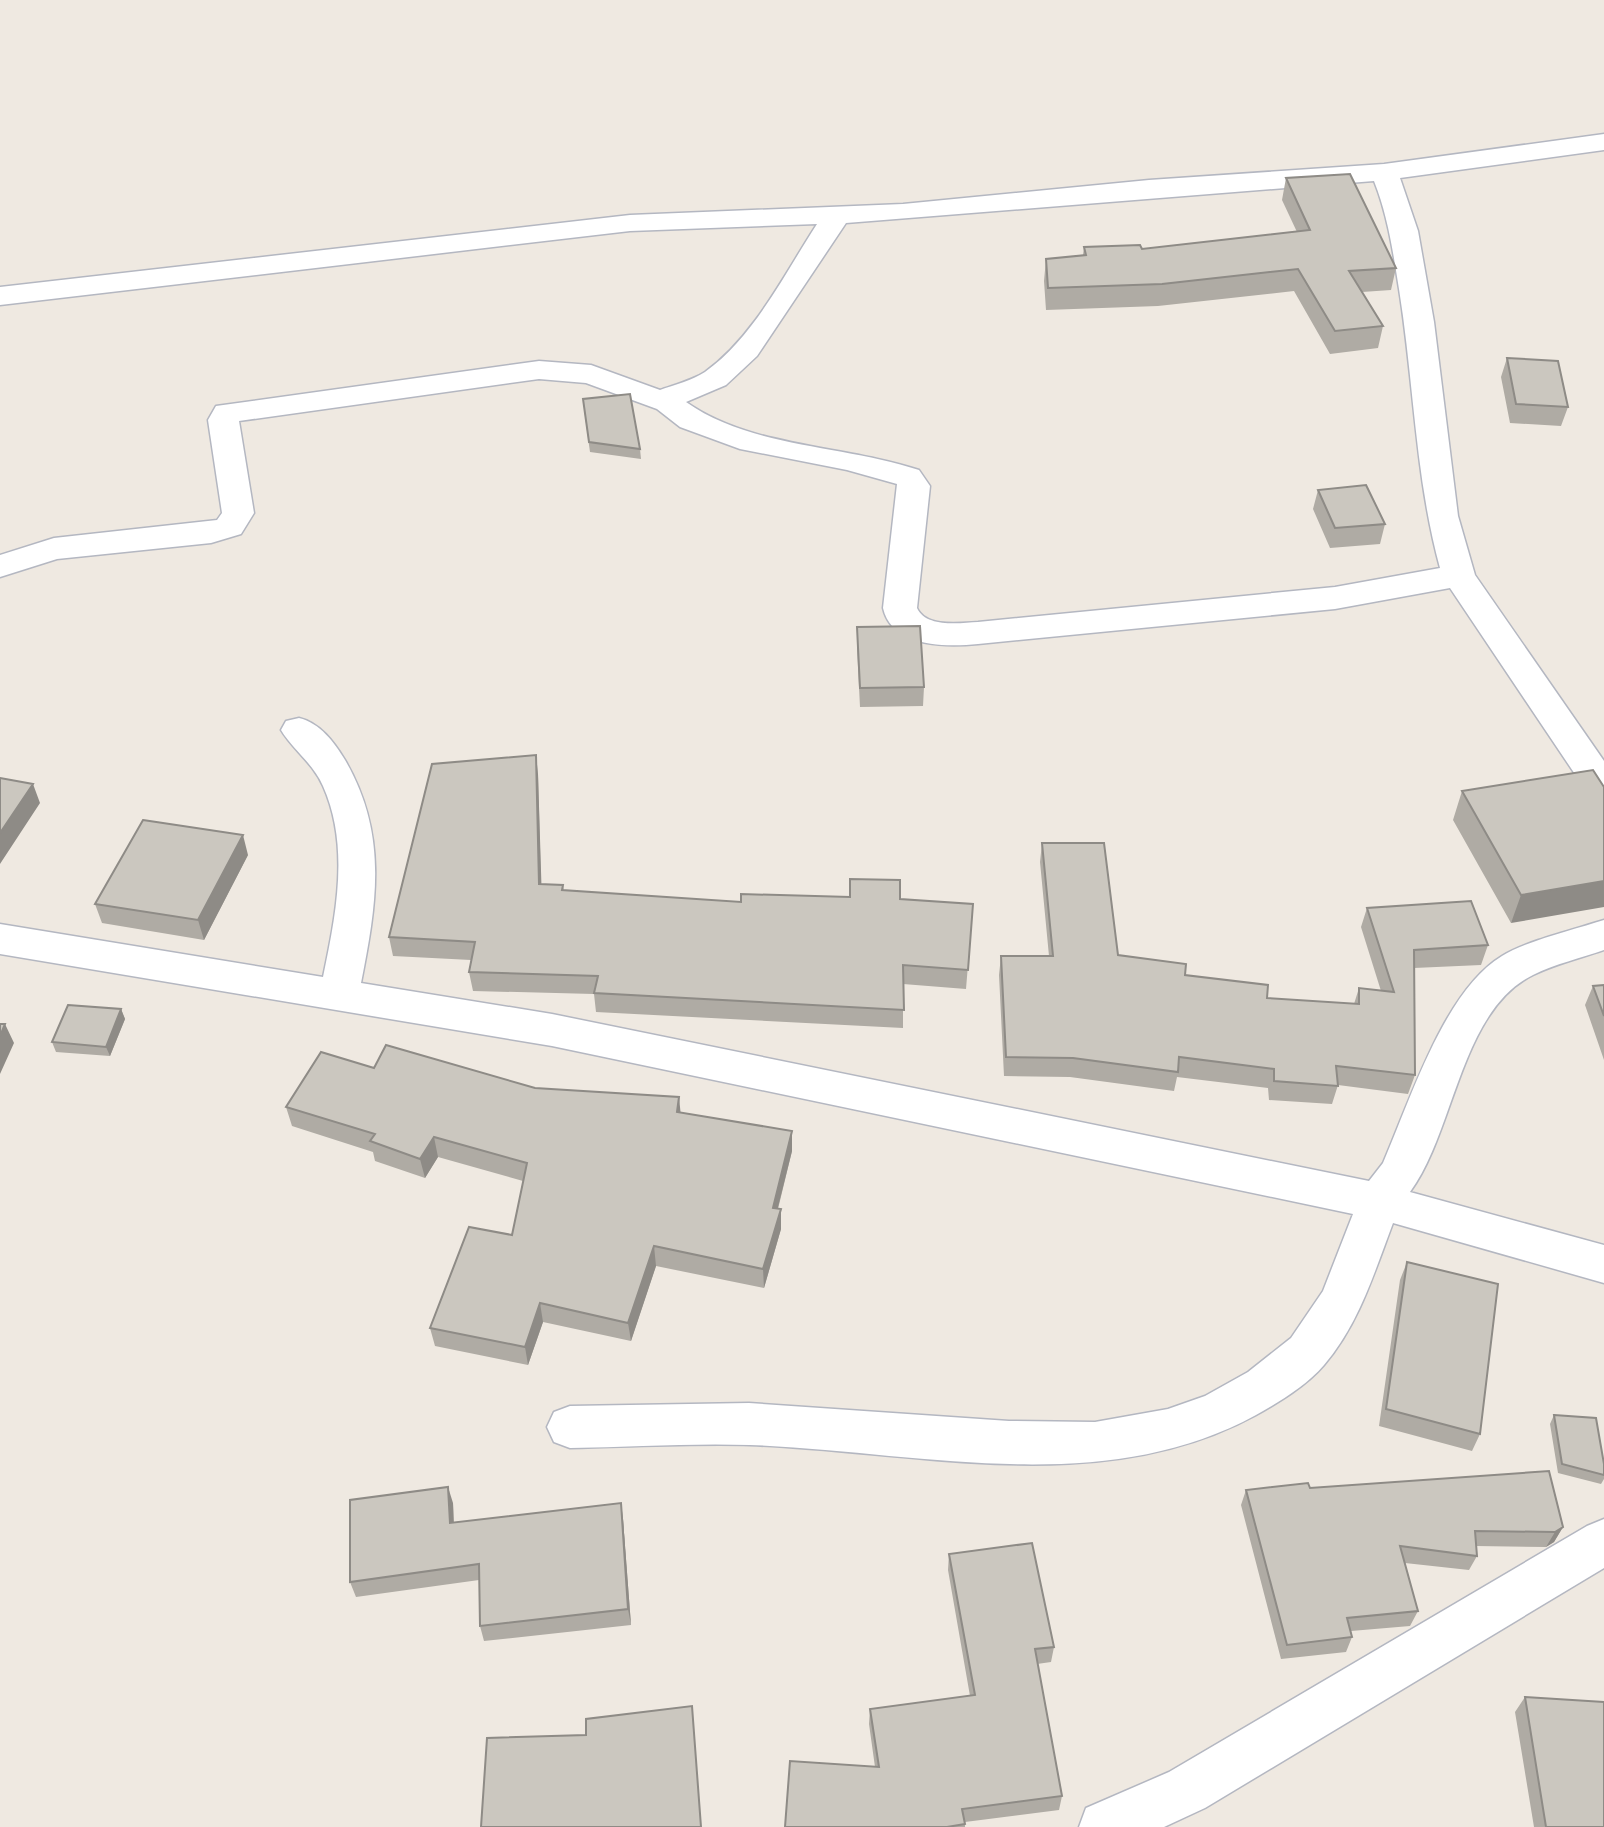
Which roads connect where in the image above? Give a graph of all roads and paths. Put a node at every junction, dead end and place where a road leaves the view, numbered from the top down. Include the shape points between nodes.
1 (1604, 142) edge
2 (1384, 172) junction
3 (836, 216) junction
4 (0, 296) edge
5 (665, 401) junction
6 (0, 566) edge
7 (1459, 576) junction
8 (299, 730) dead end
9 (1604, 789) edge
10 (1604, 935) edge
11 (0, 939) edge
12 (339, 996) junction
13 (1379, 1201) junction
14 (1604, 1264) edge
15 (570, 1427) dead end
16 (1604, 1542) edge
17 (1105, 1827) edge

1 - 2 street
2 - 3 street
2 - 7 street via 1404,231 1442,516
3 - 4 street via 604,225
3 - 5 street via 746,350 715,379
5 - 6 street via 635,394 591,374 539,370 227,414 223,420 238,513 229,527 212,533 54,549
5 - 7 street via 703,427 908,477 914,486 900,608 902,617 918,630 965,634 1294,602
7 - 9 street
8 - 12 street via 325,757 353,821 359,850 352,931
10 - 13 street via 1518,965 1495,982 1469,1013 1400,1173
11 - 12 street
12 - 13 street via 552,1030
13 - 14 street
13 - 15 street via 1342,1301 1307,1352 1264,1387 1220,1411 1168,1430 1095,1443 1009,1442 749,1424
16 - 17 street via 1187,1790

